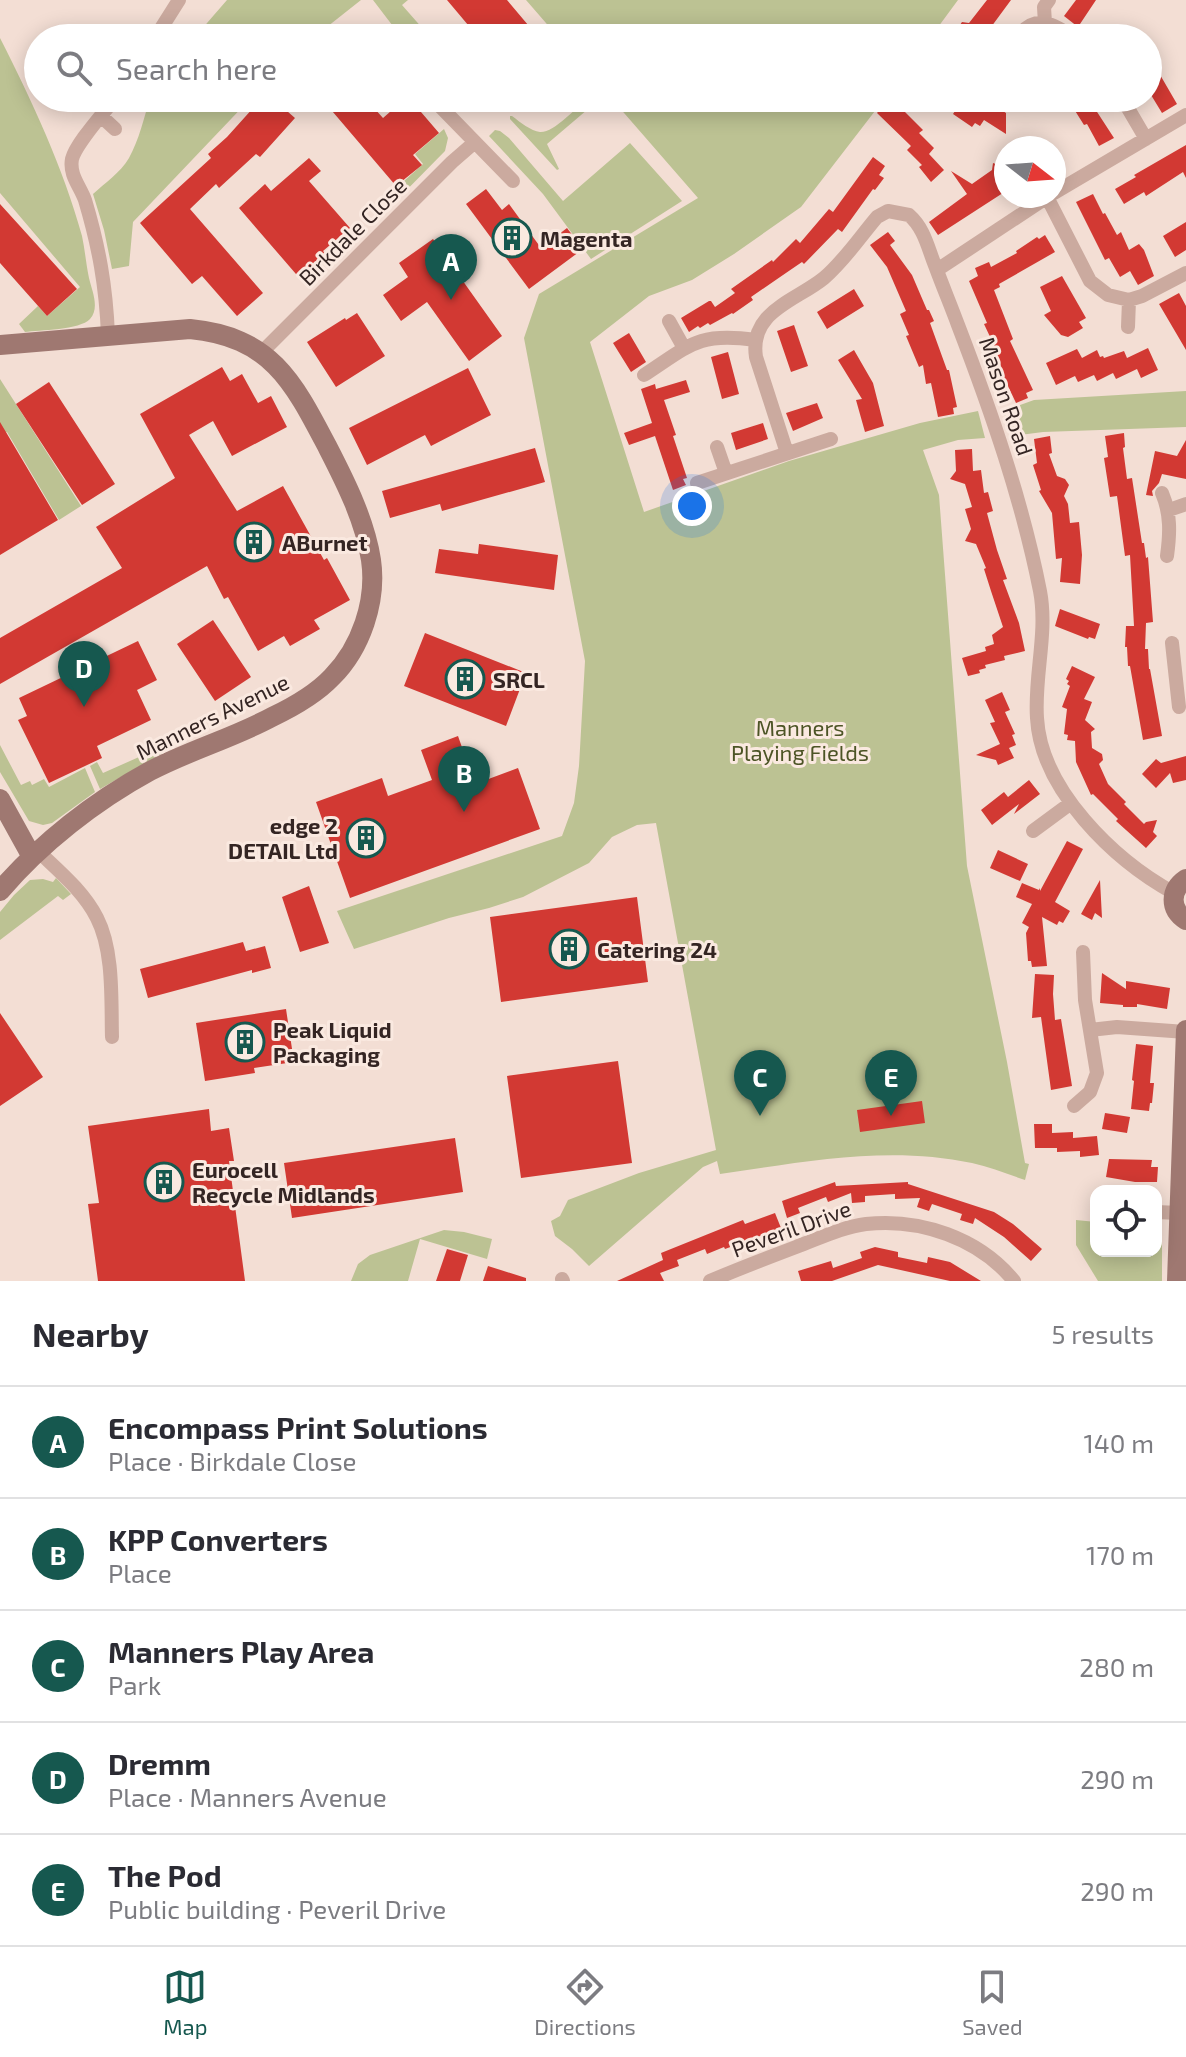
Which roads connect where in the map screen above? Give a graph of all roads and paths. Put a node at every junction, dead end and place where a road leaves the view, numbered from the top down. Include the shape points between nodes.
1 (179, 0) edge
2 (1049, 0) edge
3 (1045, 23) joint
4 (164, 24) edge
5 (1038, 24) edge
6 (104, 112) edge
7 (446, 112) edge
8 (1130, 112) edge
9 (1186, 115) edge
10 (101, 116) junction
11 (115, 129) dead end
12 (1146, 139) junction
13 (475, 142) junction
14 (513, 181) dead end
15 (1066, 186) edge
16 (1030, 208) edge
17 (1056, 208) edge
18 (937, 270) junction
19 (1186, 273) edge
20 (1129, 300) junction
21 (669, 321) dead end
22 (1128, 327) dead end
23 (108, 335) junction
24 (755, 340) junction
25 (0, 345) edge
26 (684, 348) junction
27 (261, 353) junction
28 (644, 375) dead end
29 (831, 439) dead end
30 (717, 447) dead end
31 (787, 453) junction
32 (726, 473) junction
33 (697, 483) dead end
34 (1162, 493) dead end
35 (1186, 504) edge
36 (1169, 510) junction
37 (1167, 556) dead end
38 (1172, 643) dead end
39 (1180, 662) edge
40 (1179, 707) dead end
41 (0, 799) edge
42 (1071, 803) junction
43 (1034, 833) dead end
44 (36, 855) junction
45 (1180, 886) edge
46 (0, 891) edge
47 (1186, 920) edge
48 (1083, 952) dead end
49 (1090, 1030) junction
50 (1186, 1031) edge
51 (112, 1037) dead end
52 (1074, 1106) dead end
53 (1184, 1119) edge
54 (1162, 1212) edge
55 (1179, 1213) junction
56 (710, 1281) edge
57 (1014, 1281) edge
58 (1177, 1281) edge

1 - 4 street
2 - 3 street
3 - 5 street
6 - 10 street
7 - 13 street
8 - 12 street
9 - 12 street
10 - 11 street
10 - 23 street via 71,163 100,254
12 - 15 street
13 - 14 street
13 - 27 street, Birkdale Close
16 - 18 street
17 - 20 street via 1090,281 1108,295
18 - 24 street, Mason Road via 914,218 903,212 882,213 823,279 774,310
18 - 42 street, Mason Road via 989,408 1021,513 1041,595 1040,741 1046,762
19 - 20 street
20 - 22 street
21 - 26 street
23 - 25 street, Manners Avenue
23 - 27 street, Manners Avenue via 190,329 233,337
24 - 26 street via 709,338
24 - 31 street
26 - 28 street
27 - 44 street, Manners Avenue via 302,399 348,488 368,544 368,613 354,647 331,679 294,706 149,771 83,815
29 - 31 street
30 - 32 street
31 - 32 street
32 - 33 street
34 - 36 street
35 - 36 street
36 - 37 street
38 - 39 street
39 - 40 street
41 - 44 street
42 - 43 street
42 - 45 street, Mason Road via 1125,862 1149,880
44 - 46 street, Manners Avenue
44 - 51 street via 68,880 103,931
45 - 47 street via 1173,902
48 - 49 street
49 - 50 street
49 - 52 street via 1095,1083
50 - 53 street
53 - 55 street
54 - 55 street
55 - 58 street
56 - 57 street, Peveril Drive via 863,1224 943,1232 975,1247

